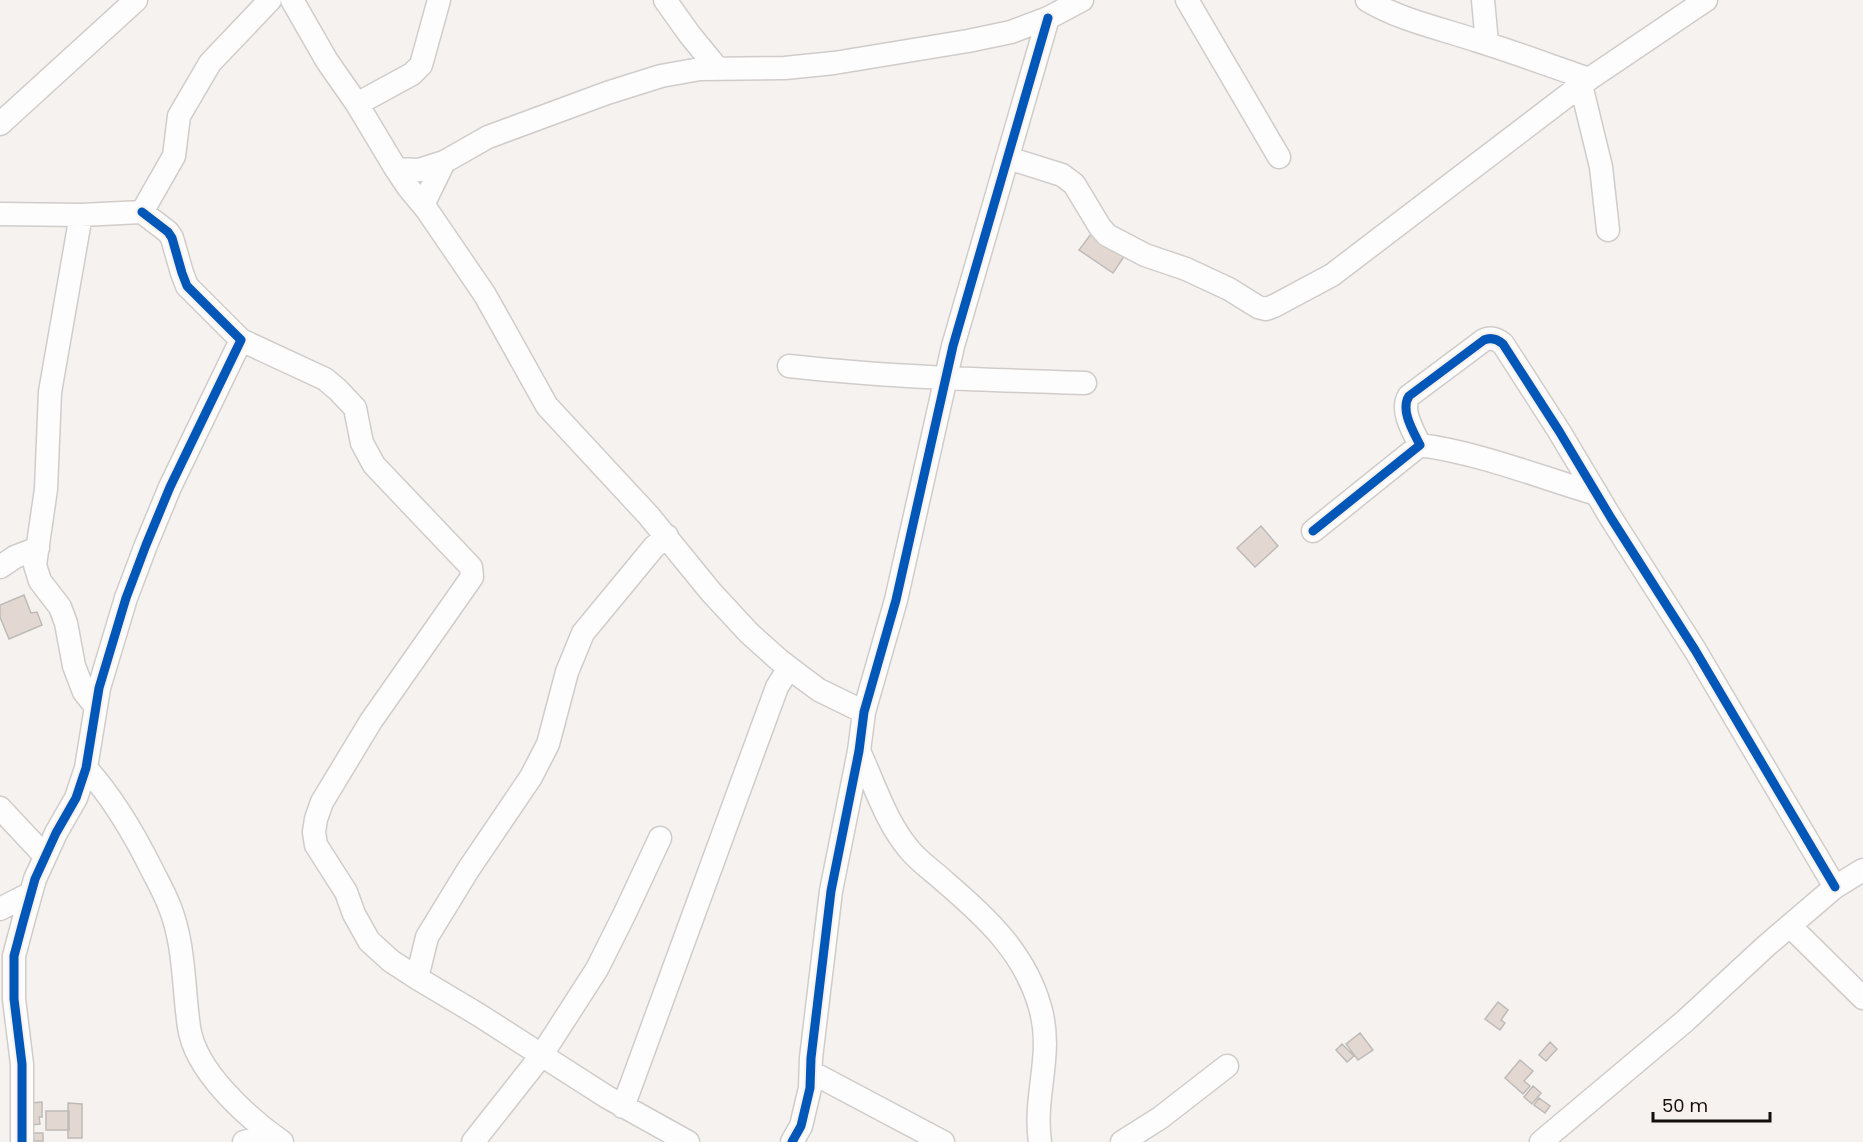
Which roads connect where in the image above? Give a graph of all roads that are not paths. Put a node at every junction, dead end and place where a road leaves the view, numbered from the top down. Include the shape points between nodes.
1 (136, 0) edge
2 (270, 0) edge
3 (292, 0) edge
4 (439, 0) edge
5 (665, 0) edge
6 (1082, 0) edge
7 (1186, 0) edge
8 (1367, 0) edge
9 (1483, 0) edge
10 (1706, 0) edge
11 (1048, 18) junction
12 (1486, 43) junction
13 (717, 68) junction
14 (1585, 82) junction
15 (357, 104) junction
16 (0, 124) edge
17 (1008, 158) junction
18 (1279, 158) dead end
19 (444, 162) junction
20 (396, 170) junction
21 (423, 205) junction
22 (142, 212) junction
23 (0, 214) edge
24 (81, 215) junction
25 (1608, 230) dead end
26 (241, 340) junction
27 (789, 366) dead end
28 (946, 379) junction
29 (1085, 383) dead end
30 (1420, 445) junction
31 (1597, 494) junction
32 (1312, 531) dead end
33 (667, 536) junction
34 (38, 548) junction
35 (0, 567) edge
36 (789, 668) junction
37 (96, 707) junction
38 (864, 712) junction
39 (859, 751) junction
40 (86, 768) junction
41 (0, 808) edge
42 (660, 838) dead end
43 (45, 856) junction
44 (1863, 870) edge
45 (1835, 887) junction
46 (31, 893) junction
47 (0, 909) edge
48 (1790, 926) junction
49 (417, 978) junction
50 (1863, 998) edge
51 (541, 1056) junction
52 (1227, 1066) dead end
53 (811, 1072) junction
54 (623, 1107) junction
55 (277, 1138) edge
56 (22, 1142) edge
57 (244, 1142) edge
58 (473, 1142) edge
59 (688, 1142) edge
60 (792, 1142) edge
61 (943, 1142) edge
62 (1040, 1142) edge
63 (1122, 1142) edge
64 (1541, 1142) edge

1 - 16 street
2 - 22 street via 210,63 179,116 174,156
3 - 15 street
4 - 15 street via 421,65 412,74
5 - 13 street
6 - 11 street
7 - 18 street
8 - 12 street via 1410,20
9 - 12 street
10 - 14 street
11 - 13 street via 1011,32 834,63
11 - 17 street
12 - 14 street
13 - 19 street via 661,76 607,93 488,137
14 - 17 street via 1332,275 1266,309 1186,268 1145,255 1107,235 1074,184 1062,175
14 - 25 street
15 - 20 street
17 - 28 street
19 - 20 street via 419,170
19 - 21 street
20 - 21 street
21 - 33 street via 485,295 547,406
22 - 24 street
22 - 26 street via 172,238 187,286
23 - 24 street
24 - 34 street via 50,392 46,489
26 - 37 street via 146,545 114,637
26 - 49 street via 325,379 338,390 355,408 362,443 374,465 471,567 472,577 371,721 322,802 314,832 316,845 346,892 369,941
27 - 28 street
28 - 29 street
28 - 38 street via 896,600
30 - 31 street via 1471,455
30 - 31 street via 1409,422 1409,396 1484,340 1497,339
30 - 32 street
31 - 45 street via 1695,650
33 - 36 street via 711,592
33 - 49 street via 583,633 567,672 548,744 531,777 427,937
34 - 35 street
34 - 37 street via 35,565 40,581 60,608 74,666 84,692
36 - 38 street via 819,690
36 - 54 street via 773,696
37 - 40 street
38 - 39 street
39 - 53 street via 831,891
39 - 62 street via 894,828 909,850 972,905 1022,963 1040,1005 1046,1033 1038,1104
40 - 43 street via 76,798
40 - 55 street via 123,817 170,906 183,959 189,1029 198,1056 236,1104
41 - 43 street
42 - 51 street via 597,969
43 - 46 street
44 - 45 street
45 - 48 street
46 - 47 street
46 - 56 street via 14,956 14,999 22,1064
48 - 50 street
48 - 64 street
49 - 51 street
51 - 54 street
51 - 58 street
52 - 63 street
53 - 60 street via 807,1104
53 - 61 street
54 - 59 street
55 - 57 street

